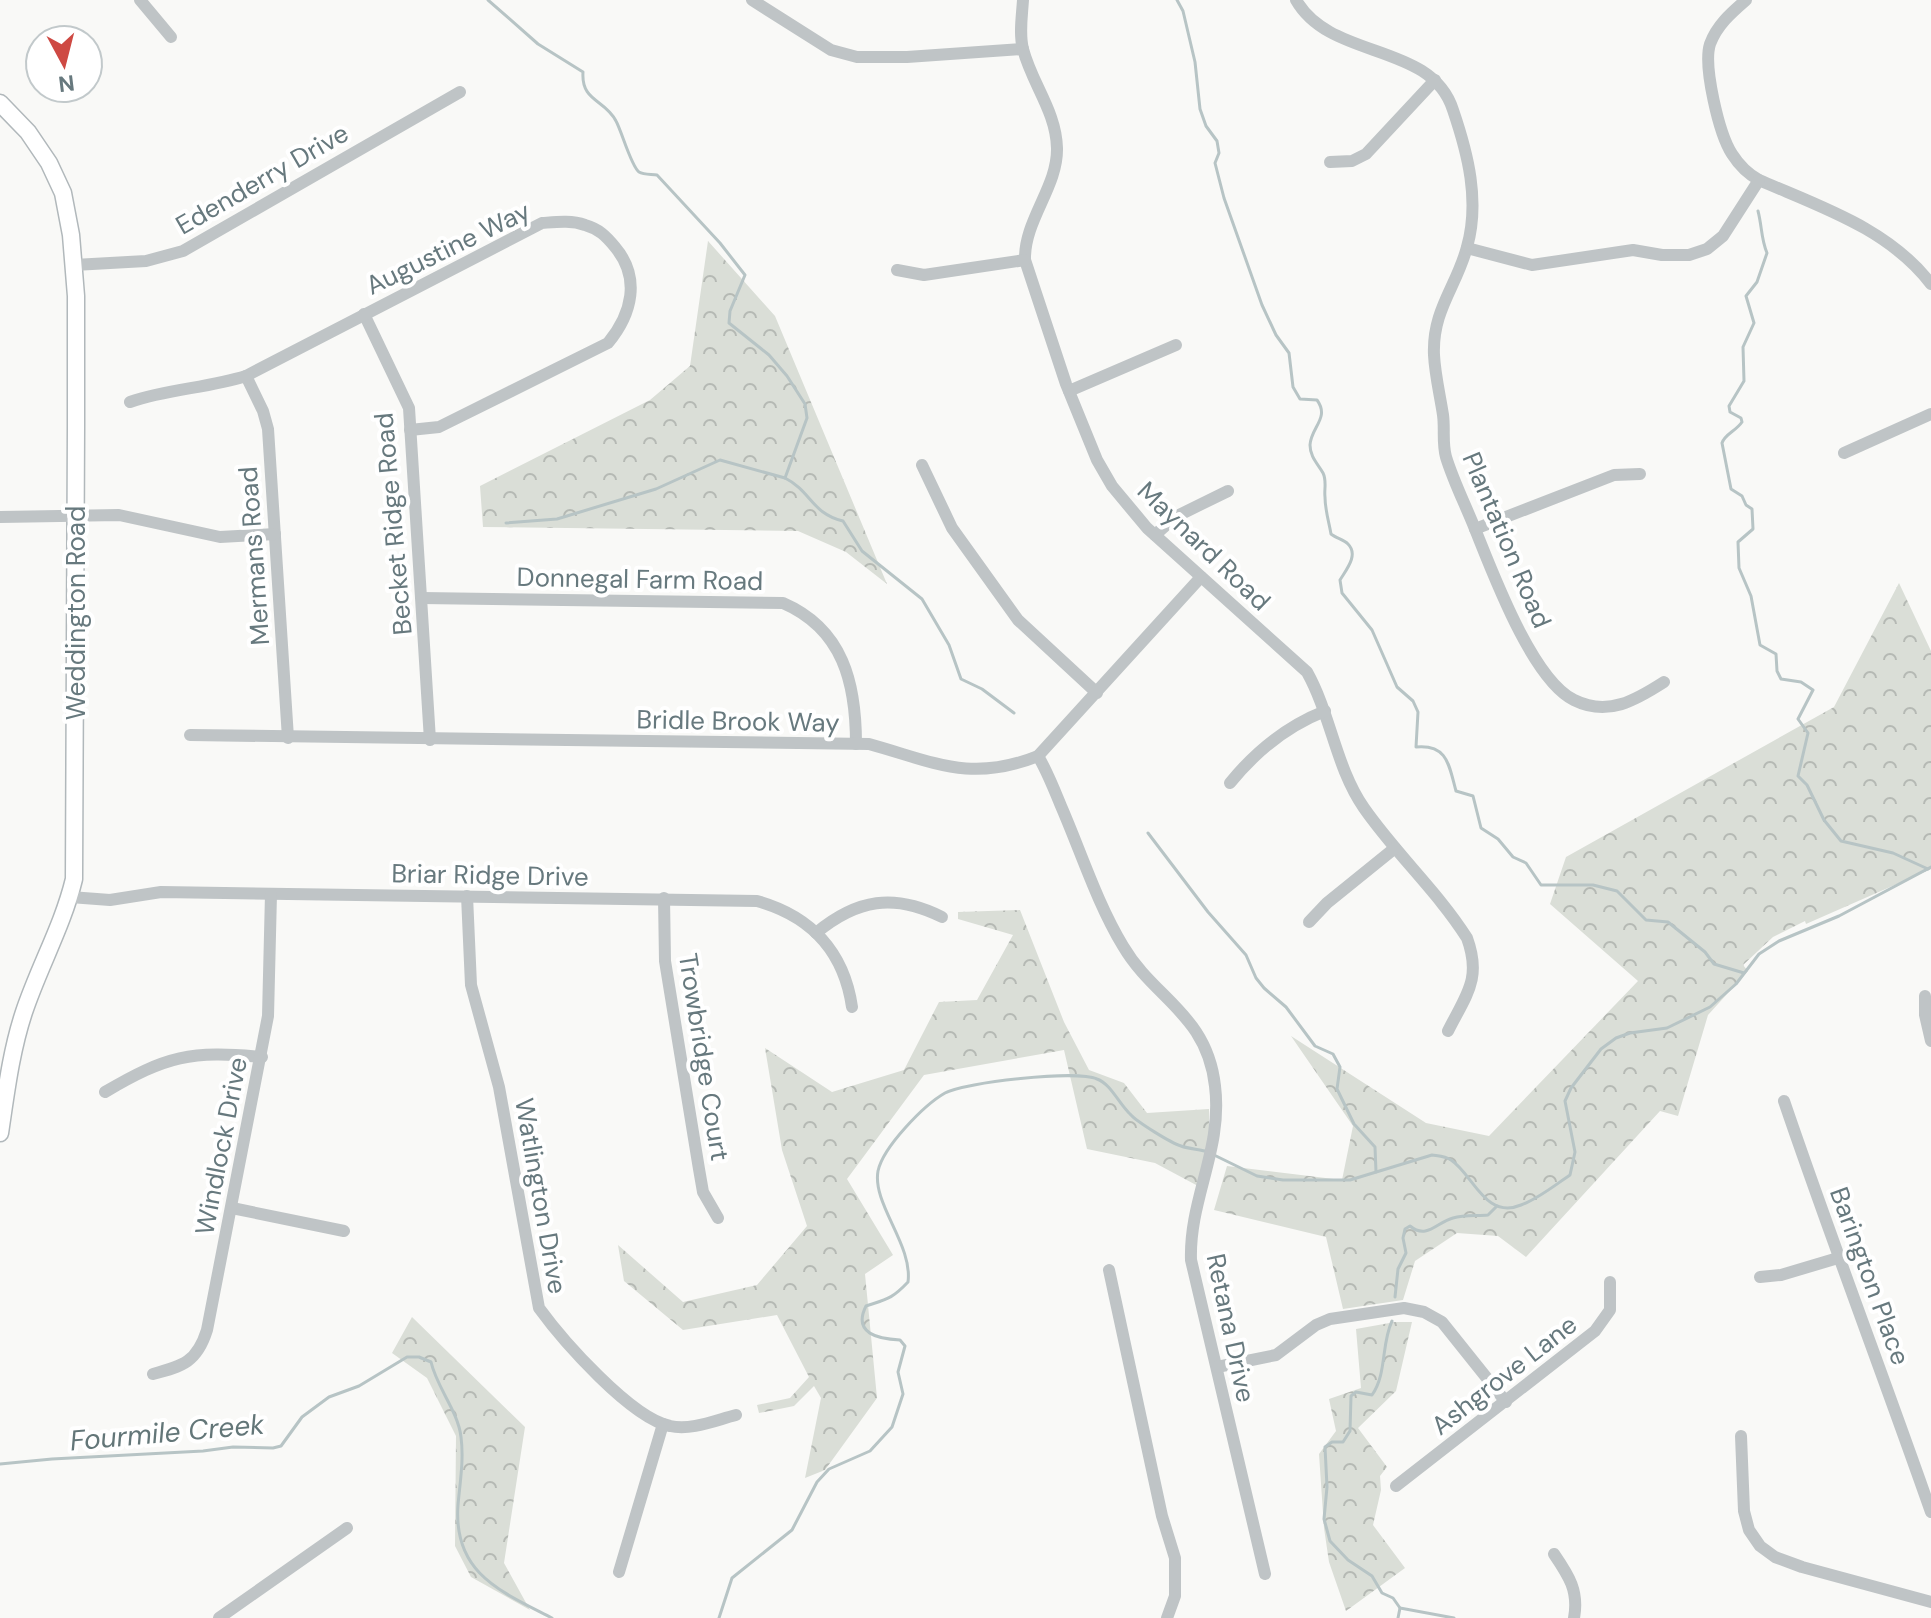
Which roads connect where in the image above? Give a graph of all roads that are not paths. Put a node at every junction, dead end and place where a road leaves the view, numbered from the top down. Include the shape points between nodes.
1 (752, 0) edge
2 (1023, 0) edge
3 (1296, 0) edge
4 (1746, 0) edge
5 (141, 1) edge
6 (171, 37) dead end
7 (1023, 49) junction
8 (1435, 80) junction
9 (460, 92) dead end
10 (0, 103) edge
11 (1330, 162) dead end
12 (1759, 180) junction
13 (1467, 248) junction
14 (1025, 260) junction
15 (74, 265) junction
16 (897, 270) dead end
17 (1931, 284) edge
18 (364, 314) junction
19 (1176, 345) dead end
20 (246, 376) junction
21 (1069, 391) junction
22 (130, 402) dead end
23 (1931, 414) edge
24 (410, 430) junction
25 (1844, 453) dead end
26 (922, 465) dead end
27 (1640, 474) dead end
28 (1228, 491) dead end
29 (0, 517) edge
30 (76, 517) junction
31 (1475, 529) junction
32 (275, 534) junction
33 (1155, 535) junction
34 (1201, 577) junction
35 (422, 598) junction
36 (1664, 682) dead end
37 (1097, 693) junction
38 (1325, 711) junction
39 (190, 735) dead end
40 (288, 738) junction
41 (430, 740) junction
42 (856, 744) junction
43 (1038, 756) junction
44 (1230, 783) dead end
45 (1395, 848) junction
46 (271, 894) junction
47 (467, 896) junction
48 (70, 897) junction
49 (664, 898) junction
50 (942, 917) dead end
51 (1309, 922) dead end
52 (816, 933) junction
53 (1925, 996) dead end
54 (852, 1007) dead end
55 (1448, 1031) dead end
56 (1931, 1041) edge
57 (262, 1057) junction
58 (105, 1092) dead end
59 (1784, 1101) dead end
60 (0, 1133) edge
61 (232, 1208) junction
62 (718, 1218) dead end
63 (344, 1231) dead end
64 (1838, 1258) junction
65 (1109, 1270) dead end
66 (1760, 1277) dead end
67 (1610, 1282) dead end
68 (1217, 1367) junction
69 (153, 1374) dead end
70 (1506, 1402) junction
71 (736, 1415) dead end
72 (663, 1424) junction
73 (1741, 1436) dead end
74 (1396, 1486) dead end
75 (1931, 1512) edge
76 (347, 1528) dead end
77 (1554, 1554) dead end
78 (619, 1572) dead end
79 (1265, 1574) dead end
80 (1931, 1602) edge
81 (219, 1618) edge
82 (1167, 1618) edge
83 (1574, 1618) edge

1 - 7 street via 831,50 857,57
2 - 7 street
3 - 8 street via 1310,19 1332,34 1417,67
4 - 12 street via 1719,27 1710,44 1708,67 1730,151
5 - 6 street
7 - 14 street via 1057,138 1052,176 1027,240
8 - 11 street via 1366,154
8 - 13 street, Plantation Road via 1454,111 1473,189
9 - 15 street, Edenderry Drive via 183,251 146,261
10 - 15 main road, Weddington Road via 40,148 63,193
12 - 13 street via 1723,236 1689,255 1633,250 1532,265
12 - 17 street via 1868,229 1912,261
13 - 31 street, Plantation Road via 1438,315 1434,351 1444,446
14 - 16 street via 924,275
14 - 21 street, Maynard Road
15 - 30 main road, Weddington Road
18 - 20 street, Augustine Way
18 - 24 street, Becket Ridge Road via 409,408
18 - 24 street, Augustine Way via 542,223 564,221 604,233 628,270 628,309 608,343 439,427
19 - 21 street
20 - 22 street, Augustine Way
20 - 32 street, Mermans Road via 268,429
21 - 33 street, Maynard Road via 1103,472
23 - 25 street
24 - 35 street, Becket Ridge Road
26 - 37 street via 952,528 1018,620
27 - 31 street via 1614,475
28 - 33 street via 1175,517
29 - 30 street
30 - 32 street via 119,515 220,537
30 - 48 main road, Weddington Road via 76,787
31 - 36 street, Plantation Road via 1510,614 1562,691 1583,704 1609,707 1638,699
32 - 40 street, Mermans Road
33 - 34 street, Maynard Road
34 - 37 street, Bridle Brook Way
34 - 38 street, Maynard Road via 1307,672
35 - 41 street, Becket Ridge Road
35 - 42 street, Donnegal Farm Road via 783,603 805,612 831,638 853,691
37 - 43 street, Bridle Brook Way
38 - 44 street via 1270,742
38 - 45 street, Maynard Road via 1353,788
39 - 40 street, Bridle Brook Way
40 - 41 street, Bridle Brook Way
41 - 42 street, Bridle Brook Way
42 - 43 street, Bridle Brook Way via 963,769 989,770
43 - 68 street, Retana Drive via 1124,948 1188,1018 1205,1047 1215,1083 1217,1125 1193,1220 1191,1260
45 - 51 street
45 - 55 street, Maynard Road via 1459,924 1473,954 1471,989
46 - 47 street, Briar Ridge Drive
46 - 48 street, Briar Ridge Drive
46 - 57 street, Windlock Drive
47 - 49 street, Briar Ridge Drive
47 - 72 street, Watlington Drive via 471,985 499,1087 539,1308 635,1409
48 - 60 main road, Weddington Road via 23,1015
49 - 52 street, Briar Ridge Drive via 757,901 797,918
49 - 62 street, Trowbridge Court via 665,961 699,1169 707,1202
50 - 52 street via 908,904 870,905 849,909
52 - 54 street, Briar Ridge Drive via 846,976
53 - 56 street
57 - 58 street via 176,1057
57 - 61 street, Windlock Drive
59 - 64 street, Barington Place
61 - 63 street
61 - 69 street, Windlock Drive via 199,1352
64 - 66 street
64 - 75 street, Barington Place
65 - 82 street via 1175,1558 1175,1596
67 - 70 street, Ashgrove Lane via 1605,1321
68 - 70 street via 1276,1355 1330,1319 1404,1308 1442,1322
68 - 79 street, Retana Drive
70 - 74 street, Ashgrove Lane
71 - 72 street via 687,1426
72 - 78 street
73 - 80 street via 1744,1511 1760,1546 1802,1567
76 - 81 street
77 - 83 street via 1574,1587

